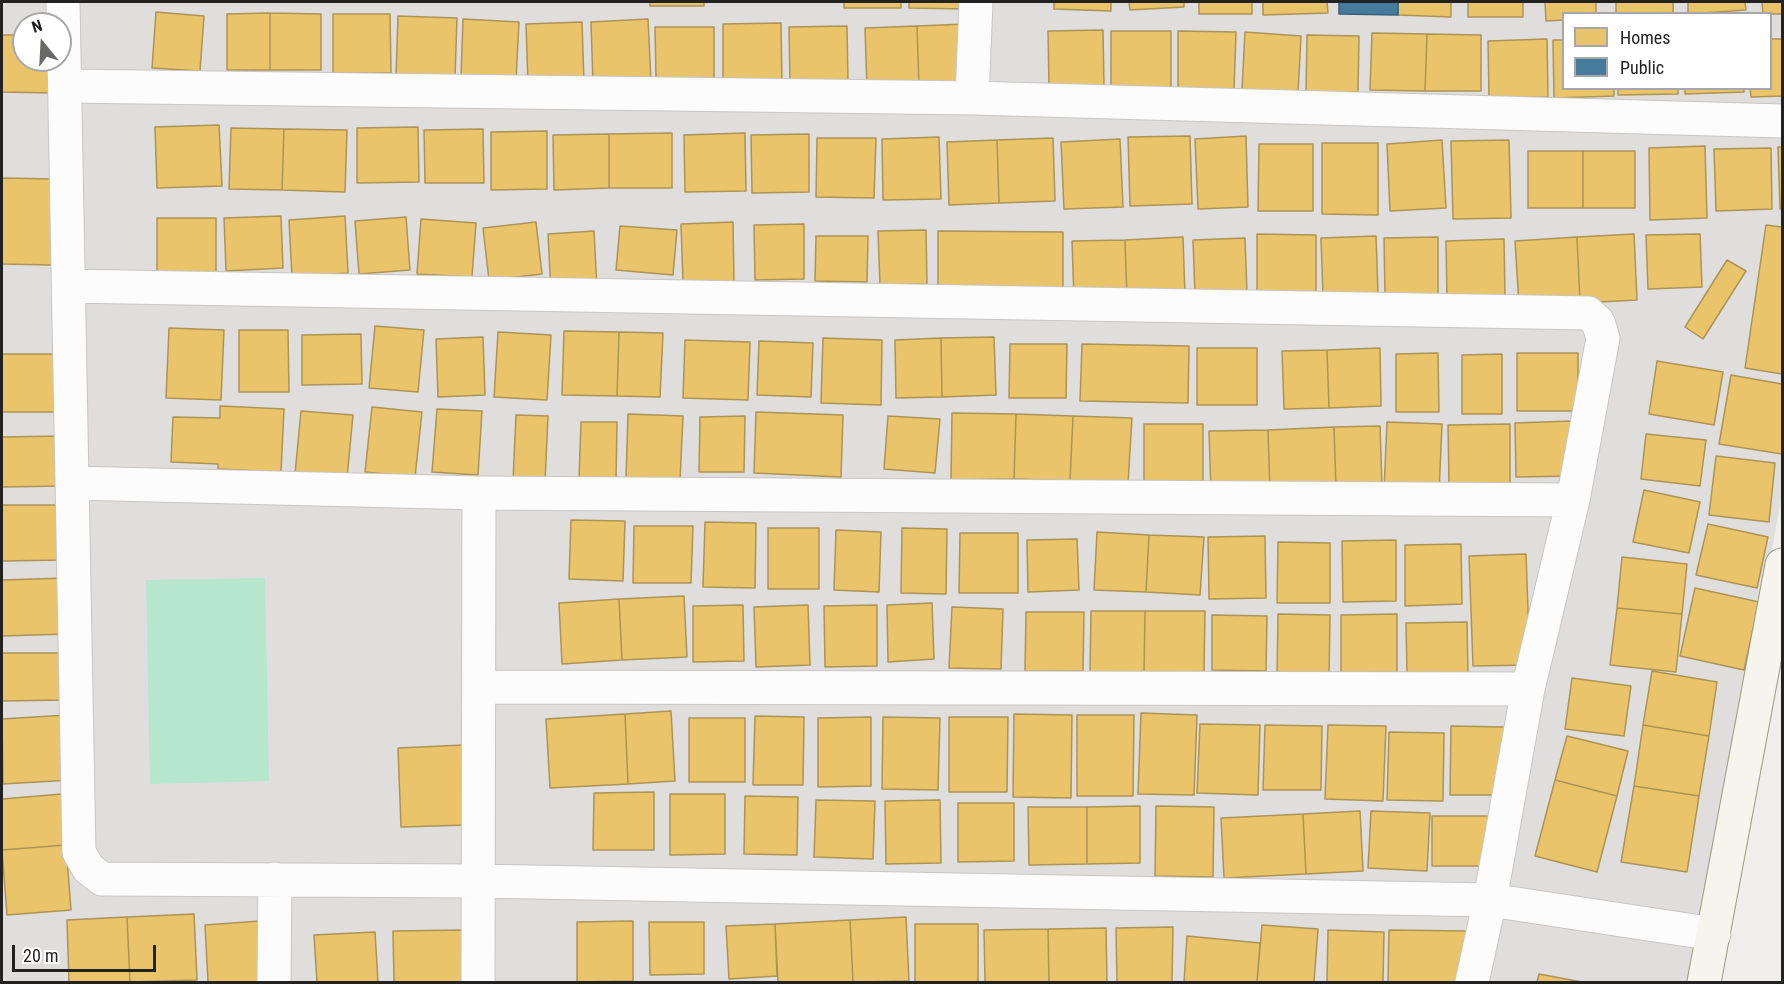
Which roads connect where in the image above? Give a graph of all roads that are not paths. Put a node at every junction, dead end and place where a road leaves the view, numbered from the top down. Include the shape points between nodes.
1 (63, 2) edge
2 (976, 2) edge
3 (65, 86) junction
4 (972, 98) junction
5 (1782, 121) edge
6 (69, 286) junction
7 (72, 483) junction
8 (479, 493) junction
9 (1573, 500) junction
10 (1782, 565) edge
11 (479, 687) junction
12 (1528, 689) junction
13 (274, 879) junction
14 (478, 881) junction
15 (1490, 900) junction
16 (1714, 934) junction
17 (274, 982) edge
18 (478, 982) edge
19 (1472, 982) edge
20 (1704, 982) edge

1 - 3 street
2 - 4 street
3 - 4 street
3 - 6 street
4 - 5 street
6 - 7 street
6 - 9 street via 1588,313 1598,322 1603,338
7 - 8 street
7 - 13 street via 80,852 88,868 102,879
8 - 9 street
8 - 11 street
9 - 12 street
10 - 16 street
11 - 12 street
11 - 14 street
12 - 15 street
13 - 14 street
13 - 17 street
14 - 15 street
14 - 18 street
15 - 16 street
15 - 19 street
16 - 20 street

